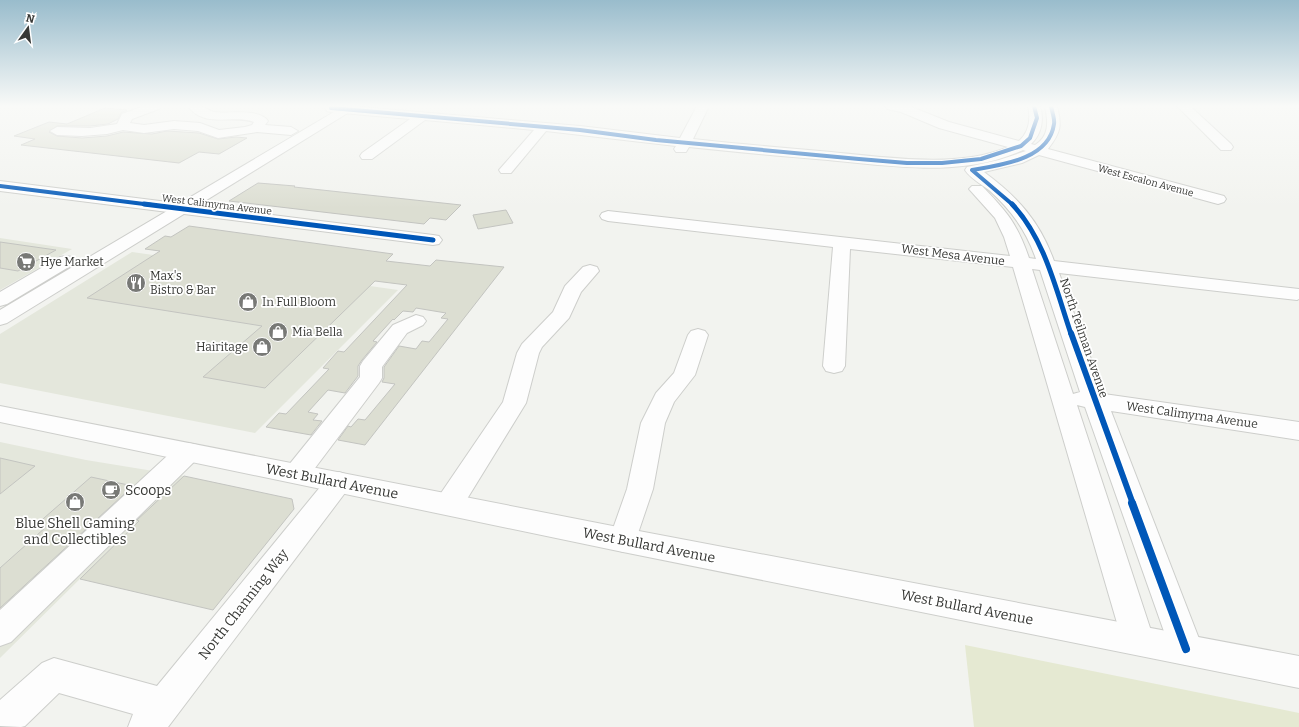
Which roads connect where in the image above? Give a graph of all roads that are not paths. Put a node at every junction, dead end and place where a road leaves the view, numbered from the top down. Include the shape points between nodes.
1 (276, 140) edge
2 (291, 140) edge
3 (389, 140) edge
4 (532, 140) edge
5 (604, 140) edge
6 (685, 140) edge
7 (997, 140) edge
8 (1030, 140) edge
9 (1050, 140) edge
10 (1219, 140) edge
11 (682, 146) junction
12 (1226, 147) dead end
13 (1029, 149) junction
14 (367, 156) dead end
15 (957, 166) junction
16 (506, 170) dead end
17 (0, 186) edge
18 (1218, 199) dead end
19 (161, 207) junction
20 (182, 210) junction
21 (608, 216) dead end
22 (433, 240) dead end
23 (842, 242) junction
24 (1022, 263) junction
25 (1047, 266) junction
26 (590, 271) dead end
27 (1297, 294) dead end
28 (0, 300) edge
29 (0, 318) edge
30 (416, 321) dead end
31 (698, 335) dead end
32 (834, 366) dead end
33 (1062, 396) junction
34 (1095, 401) junction
35 (0, 414) edge
36 (1299, 430) edge
37 (188, 452) junction
38 (297, 474) junction
39 (339, 482) junction
40 (449, 504) junction
41 (623, 540) junction
42 (0, 631) edge
43 (1138, 640) junction
44 (1186, 649) junction
45 (1299, 672) edge
46 (12, 713) dead end
47 (155, 716) edge

1 - 19 street
2 - 20 street
3 - 14 street
4 - 16 street
5 - 11 street via 635,146
6 - 11 street
7 - 13 street, West Escalon Avenue
8 - 13 street
9 - 13 street
10 - 12 street
11 - 15 street via 903,170
13 - 15 street via 1011,161
13 - 18 street, West Escalon Avenue
15 - 24 street via 1002,216
15 - 25 street, North Teilman Avenue via 1000,190 1025,217 1038,240
17 - 19 street, West Calimyrna Avenue
19 - 20 street, West Calimyrna Avenue
19 - 28 street
20 - 22 street, West Calimyrna Avenue
20 - 29 street
21 - 23 street, West Mesa Avenue
23 - 24 street, West Mesa Avenue
23 - 32 street
24 - 25 street, West Mesa Avenue
24 - 33 street
25 - 27 street, West Mesa Avenue
25 - 34 street, North Teilman Avenue
26 - 40 street via 572,290 562,314 533,344 528,353 514,403
30 - 38 street via 400,329 370,366 371,378
31 - 41 street via 684,375 664,399 653,423 640,489
33 - 34 street, West Calimyrna Avenue
33 - 43 street
34 - 36 street, West Calimyrna Avenue
34 - 44 street, North Teilman Avenue
35 - 37 street, West Bullard Avenue
37 - 38 street, West Bullard Avenue
37 - 42 street
38 - 39 street, West Bullard Avenue
39 - 40 street, West Bullard Avenue
39 - 47 street, North Channing Way
40 - 41 street, West Bullard Avenue
41 - 43 street, West Bullard Avenue
43 - 44 street, West Bullard Avenue
44 - 45 street, West Bullard Avenue
46 - 47 street via 54,675

